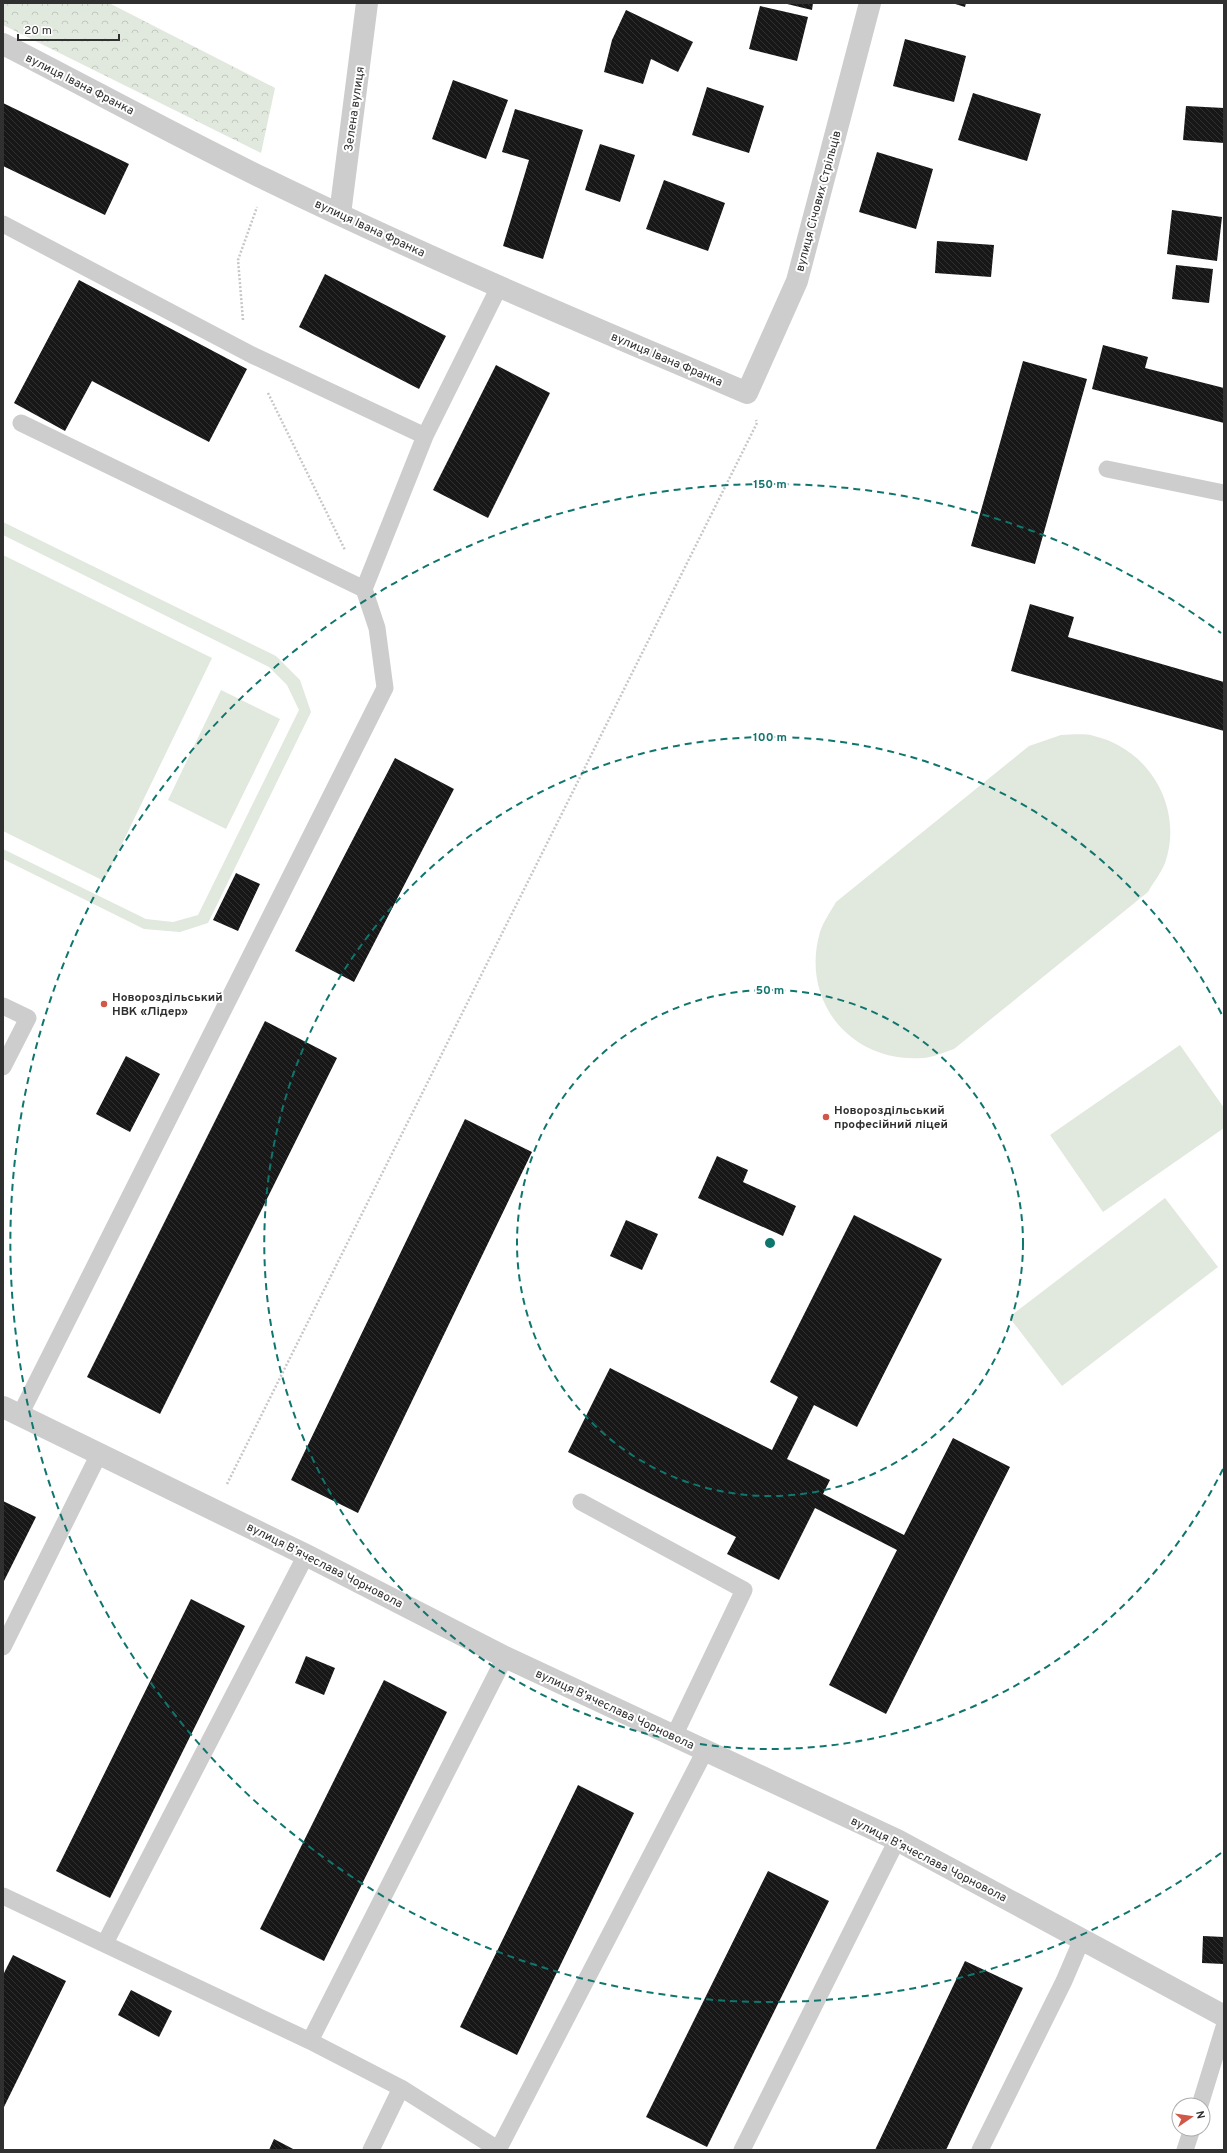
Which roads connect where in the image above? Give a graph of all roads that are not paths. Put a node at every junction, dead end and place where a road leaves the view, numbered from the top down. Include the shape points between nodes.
1 (368, 3) edge
2 (870, 3) edge
3 (3, 44) edge
4 (340, 214) junction
5 (3, 224) edge
6 (499, 287) junction
7 (747, 392) joint
8 (20, 423) dead end
9 (425, 436) junction
10 (1107, 469) dead end
11 (1224, 493) edge
12 (364, 589) junction
13 (3, 1006) edge
14 (3, 1067) edge
15 (12, 1411) edge
16 (99, 1454) junction
17 (581, 1502) dead end
18 (306, 1555) junction
19 (3, 1648) edge
20 (505, 1657) junction
21 (674, 1736) junction
22 (705, 1751) junction
23 (897, 1840) junction
24 (3, 1896) edge
25 (1082, 1939) junction
26 (105, 1944) junction
27 (1224, 2016) edge
28 (1224, 2027) edge
29 (310, 2041) junction
30 (402, 2088) junction
31 (1202, 2097) edge
32 (1189, 2137) edge
33 (371, 2150) edge
34 (499, 2150) edge
35 (742, 2150) edge
36 (980, 2150) edge
37 (1185, 2150) edge

1 - 4 street, Зелена вулиця
2 - 7 street, вулиця Січових Стрільців via 797,281
3 - 4 street, вулиця Івана Франка via 266,180
4 - 6 street, вулиця Івана Франка
5 - 9 lane via 252,354
6 - 7 street, вулиця Івана Франка
6 - 9 lane
8 - 12 lane
9 - 12 lane
10 - 11 lane
12 - 15 lane via 377,628 386,688
13 - 14 lane via 28,1018
15 - 16 street, вулиця Вʼячеслава Чорновола
16 - 18 street, вулиця Вʼячеслава Чорновола
16 - 19 lane
17 - 21 lane via 744,1590
18 - 20 street, вулиця Вʼячеслава Чорновола
18 - 26 lane
20 - 21 street, вулиця Вʼячеслава Чорновола
20 - 29 lane
21 - 22 street, вулиця Вʼячеслава Чорновола
22 - 23 street, вулиця Вʼячеслава Чорновола
22 - 34 lane
23 - 25 street, вулиця Вʼячеслава Чорновола
23 - 35 lane
24 - 26 lane
25 - 27 street, вулиця Вʼячеслава Чорновола
25 - 36 lane via 1064,1981
26 - 29 lane
28 - 31 lane
29 - 30 lane
30 - 33 lane
30 - 34 lane
32 - 37 lane

